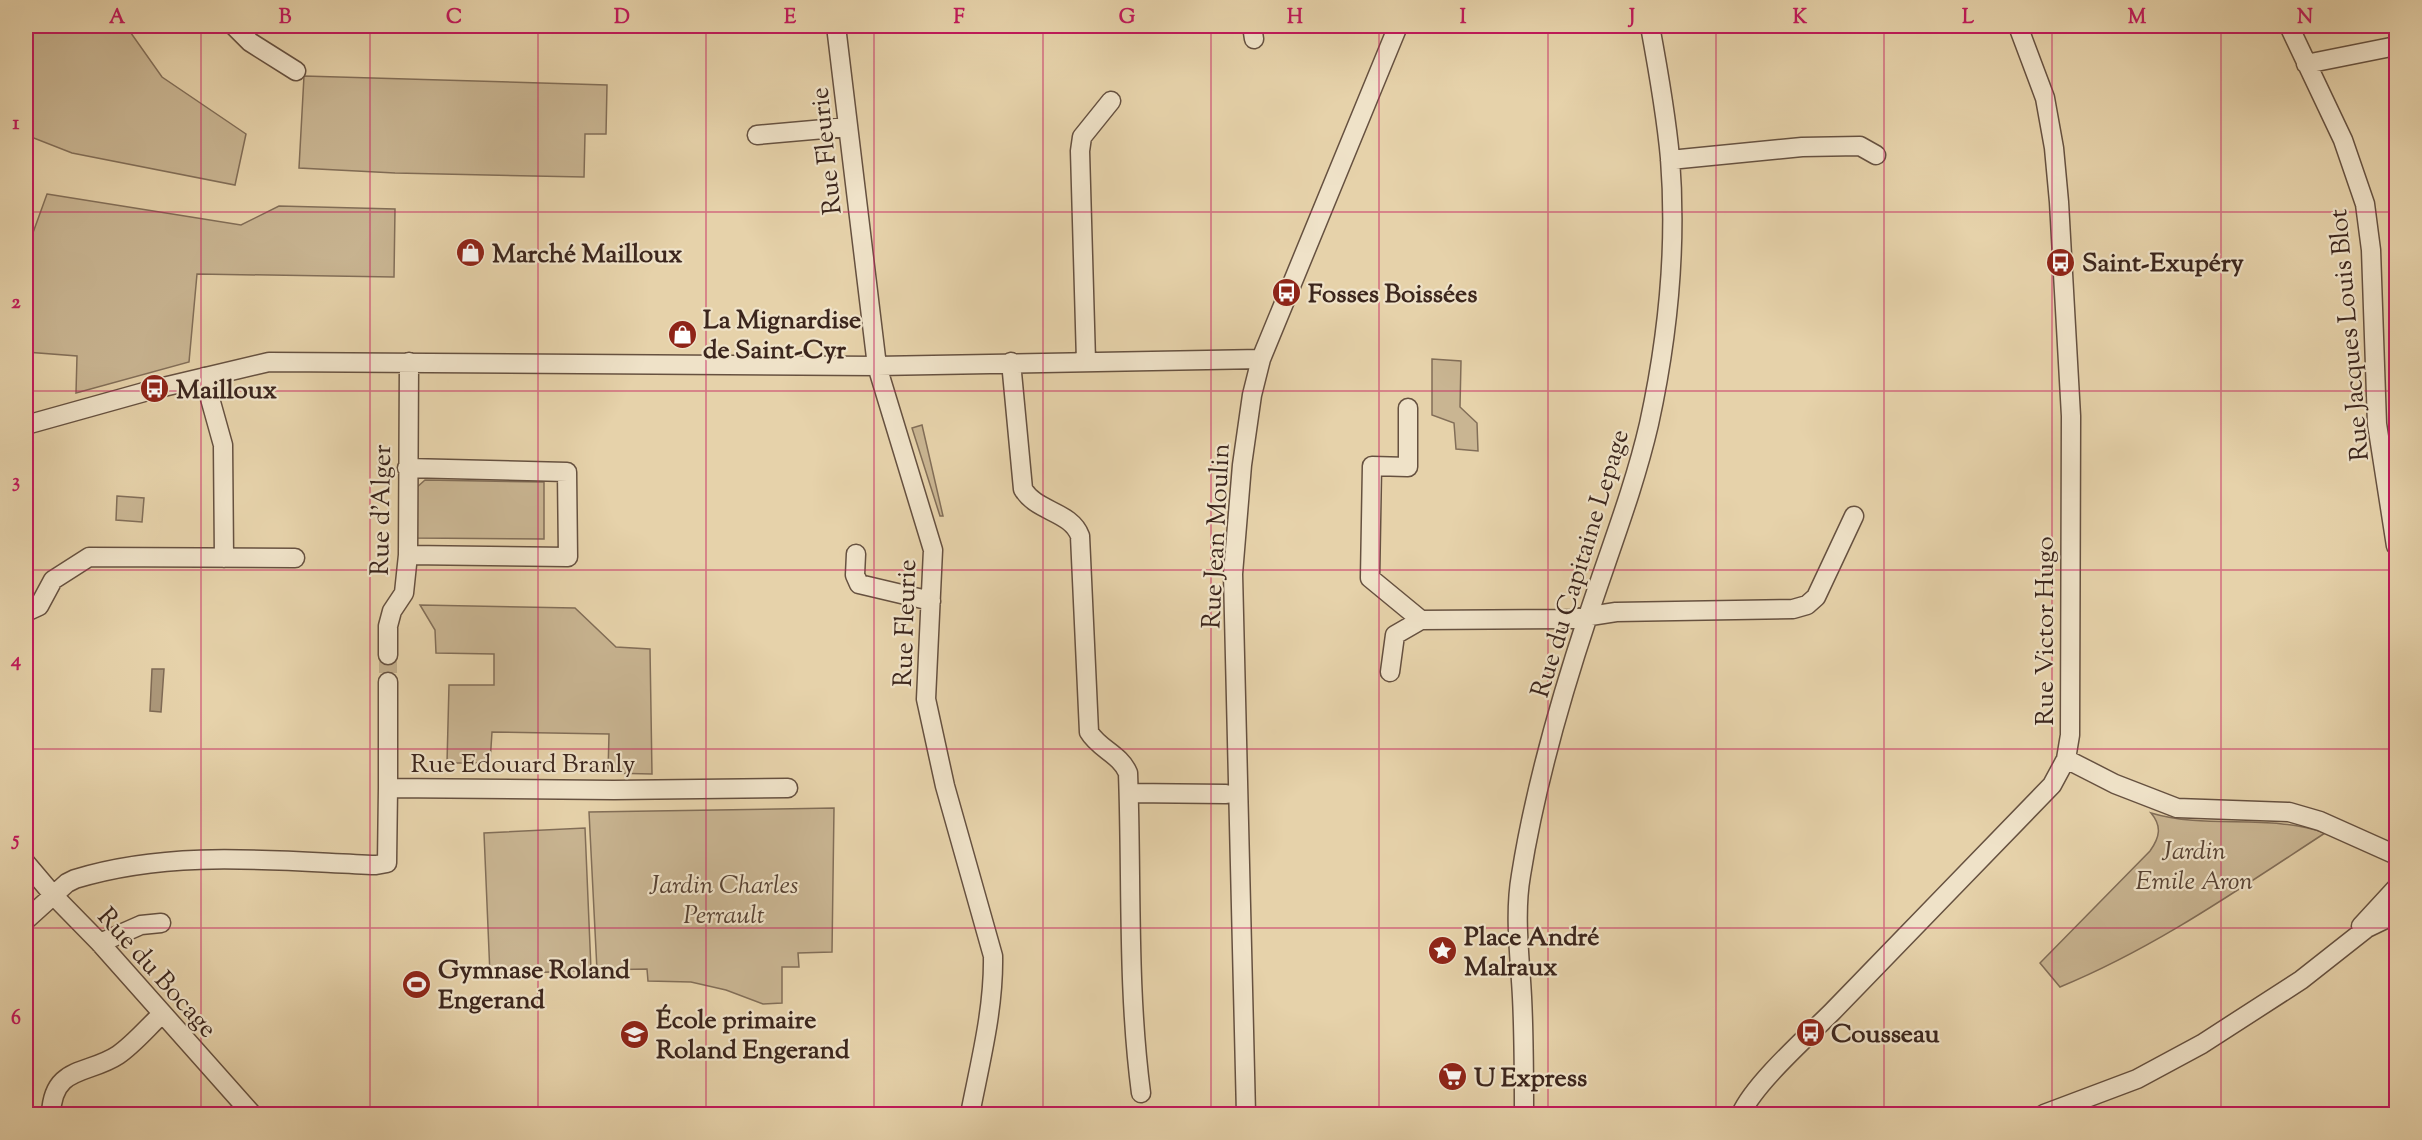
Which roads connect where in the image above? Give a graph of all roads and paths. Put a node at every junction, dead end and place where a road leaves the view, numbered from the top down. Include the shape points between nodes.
1 (234, 26) edge
2 (836, 26) edge
3 (1398, 26) edge
4 (1650, 26) edge
5 (2018, 26) edge
6 (2289, 26) edge
7 (2397, 46) edge
8 (2306, 64) junction
9 (296, 71) dead end
10 (1111, 101) dead end
11 (848, 127) junction
12 (757, 135) dead end
13 (1876, 154) dead end
14 (1670, 160) junction
15 (1261, 358) junction
16 (1086, 361) junction
17 (409, 362) junction
18 (1011, 362) junction
19 (877, 366) junction
20 (204, 377) junction
21 (1408, 408) dead end
22 (26, 424) edge
23 (407, 468) junction
24 (1854, 516) dead end
25 (2397, 546) edge
26 (856, 554) dead end
27 (408, 555) junction
28 (224, 558) junction
29 (295, 558) dead end
30 (931, 601) junction
31 (26, 612) edge
32 (1588, 617) junction
33 (1421, 620) junction
34 (387, 655) tunnel mouth
35 (1390, 672) dead end
36 (388, 682) tunnel mouth
37 (2066, 759) junction
38 (388, 788) junction
39 (788, 788) dead end
40 (1129, 793) junction
41 (1226, 794) dead end
42 (2397, 855) edge
43 (26, 863) edge
44 (2397, 888) edge
45 (54, 896) junction
46 (2397, 914) edge
47 (26, 920) edge
48 (161, 923) dead end
49 (100, 943) junction
50 (2342, 947) junction
51 (162, 1014) junction
52 (1141, 1093) dead end
53 (2080, 1109) edge
54 (51, 1114) edge
55 (252, 1114) edge
56 (970, 1114) edge
57 (1246, 1114) edge
58 (1524, 1114) edge
59 (1741, 1114) edge
60 (2044, 1114) edge

1 - 9 street via 250,42
2 - 11 street, Rue Fleurie
3 - 15 street, Rue Jean Moulin
4 - 14 street, Rue du Capitaine Lepage
5 - 37 street, Rue Victor Hugo via 2045,98 2059,202 2071,416 2070,735
6 - 8 street, Rue Jacques Louis Blot
7 - 8 street
8 - 25 street, Rue Jacques Louis Blot via 2343,140 2365,204 2371,250 2377,424
10 - 16 street via 1083,137 1080,151
11 - 12 street
11 - 19 street, Rue Fleurie
13 - 14 street via 1860,146 1802,147
14 - 32 street, Rue du Capitaine Lepage via 1670,284 1649,425
15 - 16 street
15 - 57 street, Rue Jean Moulin via 1242,465 1233,574
16 - 18 street
17 - 19 street
17 - 20 street via 269,362
17 - 23 street, Rue d'Alger
18 - 19 street
18 - 40 street via 1023,489 1033,501 1070,522 1080,536 1089,732 1124,765
19 - 30 street, Rue Fleurie via 933,550
20 - 22 street
20 - 28 street via 223,445
21 - 33 street via 1408,467 1372,466 1370,578
23 - 27 street, Rue d'Alger
23 - 27 street via 567,472 568,493 568,557
24 - 32 street via 1816,597 1807,605 1793,609 1616,612
26 - 30 street via 859,584
27 - 34 street, Rue d'Alger via 404,593 392,610 388,626
28 - 29 street
28 - 31 street via 89,557 53,580 39,606
30 - 56 street, Rue Fleurie via 926,699 945,786 993,957 987,1025
32 - 33 street
32 - 58 street, Rue du Capitaine Lepage via 1550,739 1520,878
33 - 35 street via 1395,635
36 - 38 street
37 - 42 street via 2115,784 2177,808 2289,812 2320,821
37 - 59 street, Rue Victor Hugo via 2052,785 1810,1033 1756,1091
38 - 39 street, Rue Edouard Branly
38 - 45 street, Rue Edouard Branly via 387,863 196,859 152,862 115,867 75,879
40 - 41 street
40 - 52 street via 1130,949
43 - 45 street, Rue du Bocage
44 - 50 street
45 - 47 street
45 - 49 street, Rue du Bocage
46 - 50 street via 2367,928
48 - 49 street via 141,925
49 - 51 street, Rue du Bocage
50 - 53 street via 2301,980 2202,1044
51 - 54 street via 108,1061 67,1076 54,1099
51 - 55 street, Rue du Bocage
53 - 60 street

